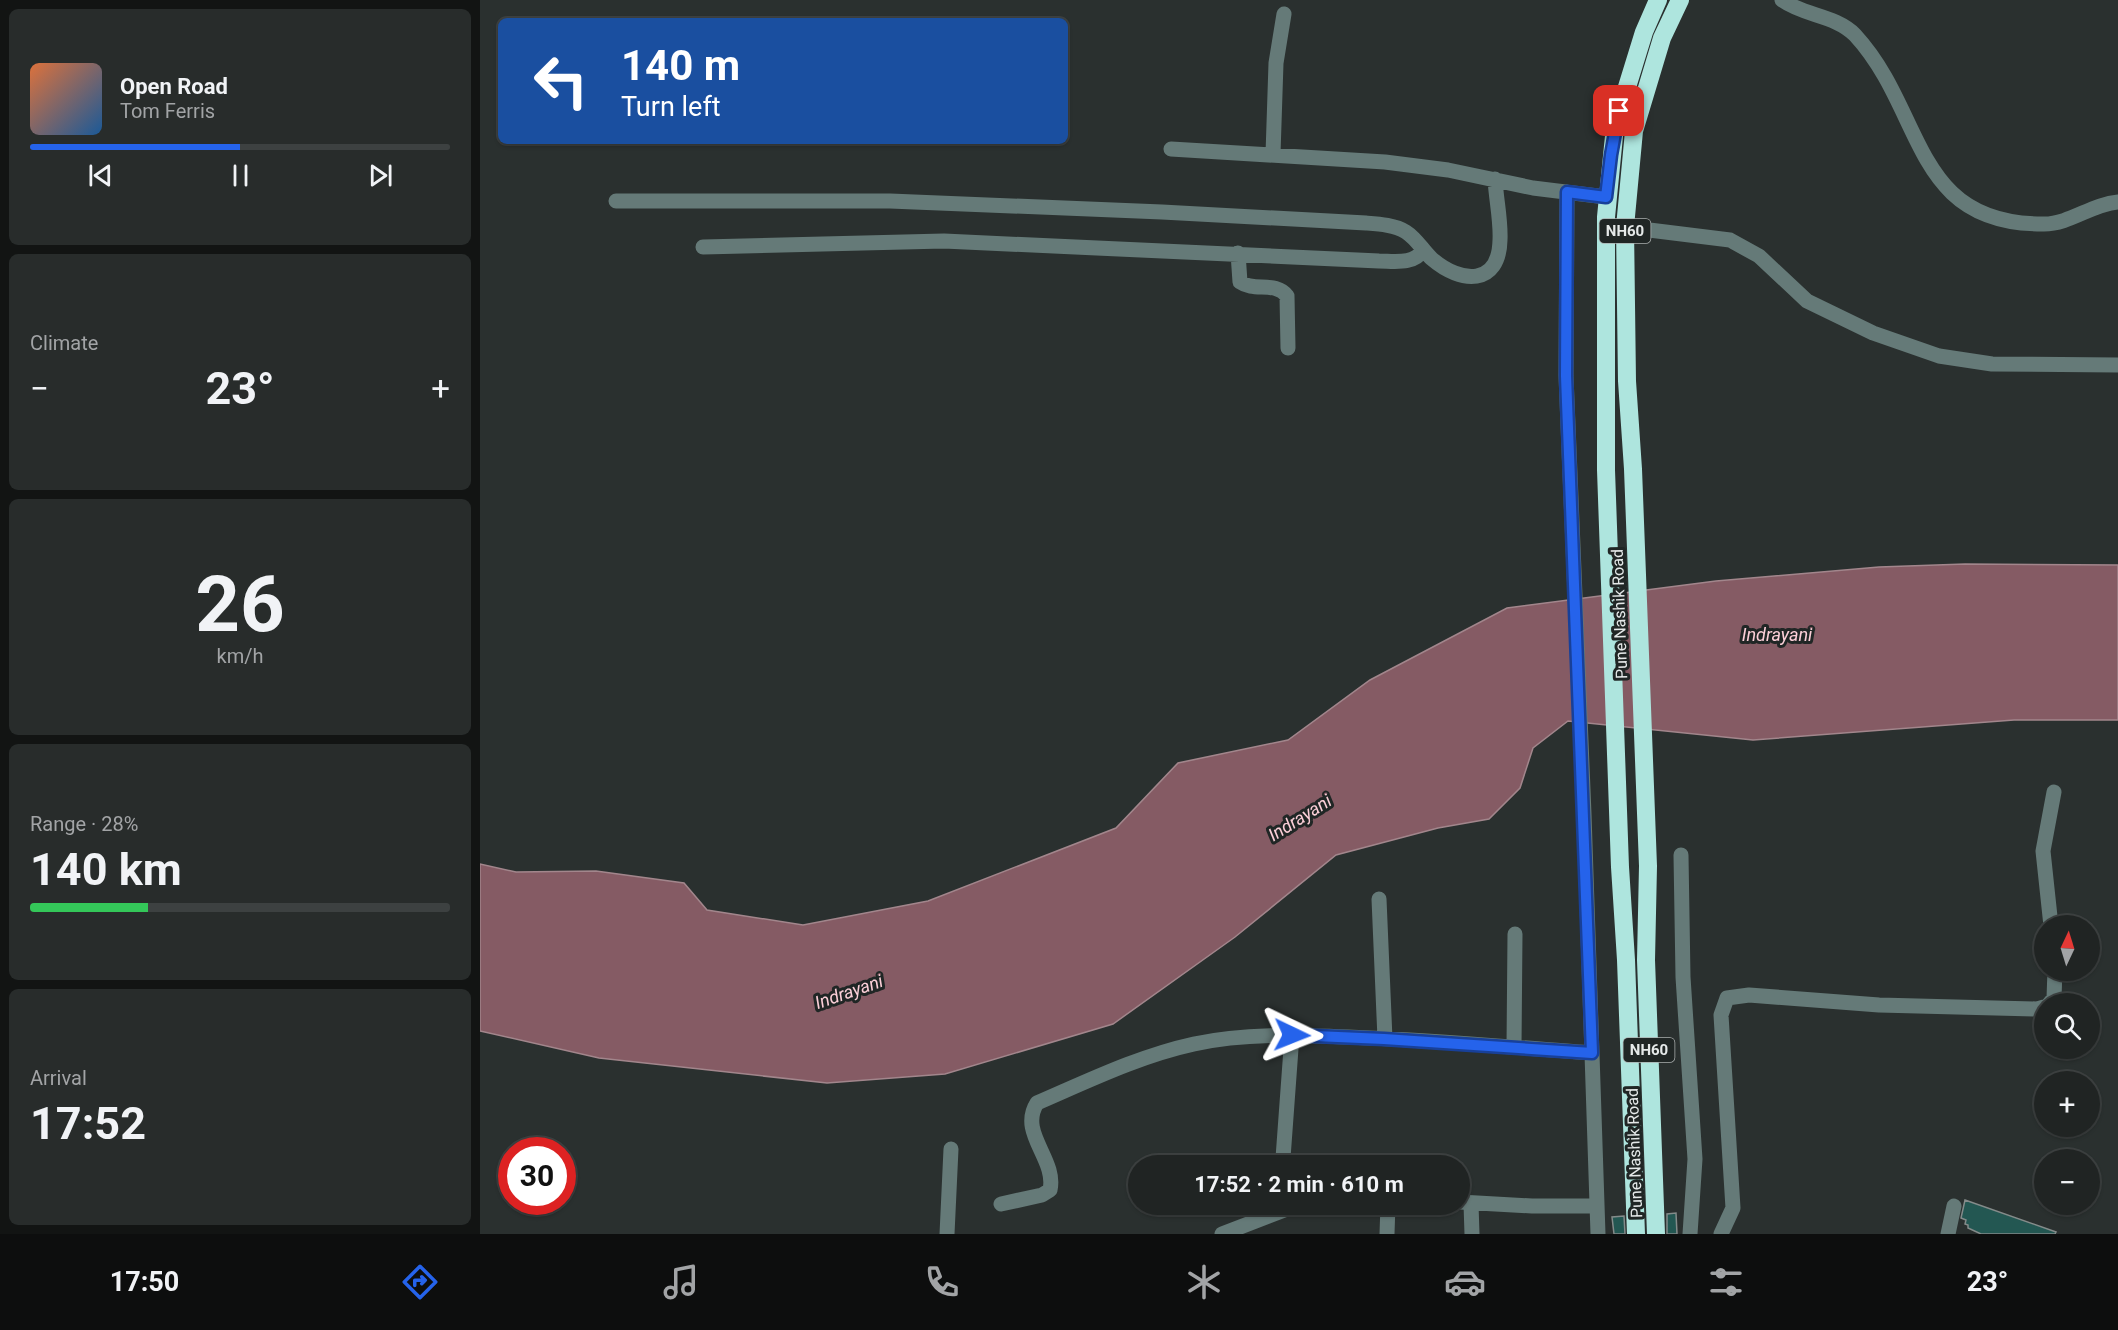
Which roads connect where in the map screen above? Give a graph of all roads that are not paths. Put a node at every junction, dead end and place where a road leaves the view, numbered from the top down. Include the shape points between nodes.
1 (1658, 0) edge
2 (1680, 0) edge
3 (1782, 0) edge
4 (1284, 14) dead end
5 (1171, 149) dead end
6 (1273, 154) junction
7 (1495, 179) junction
8 (1567, 192) junction
9 (1606, 197) junction
10 (615, 201) dead end
11 (2118, 202) edge
12 (1625, 227) junction
13 (704, 247) dead end
14 (1423, 250) junction
15 (1238, 253) junction
16 (1288, 348) dead end
17 (2118, 365) edge
18 (2054, 792) dead end
19 (1681, 855) dead end
20 (1379, 899) dead end
21 (2050, 915) edge
22 (1515, 934) dead end
23 (2034, 1010) edge
24 (1292, 1035) junction
25 (1384, 1039) junction
26 (1515, 1047) junction
27 (1592, 1053) junction
28 (951, 1149) dead end
29 (1283, 1155) edge
30 (1470, 1203) edge
31 (1000, 1204) dead end
32 (1595, 1206) junction
33 (1953, 1206) dead end
34 (1271, 1215) edge
35 (1388, 1215) edge
36 (1468, 1215) edge
37 (947, 1234) edge
38 (1222, 1234) edge
39 (1387, 1234) edge
40 (1472, 1234) edge
41 (1598, 1234) edge
42 (1636, 1234) edge
43 (1656, 1234) edge
44 (1690, 1234) edge
45 (1721, 1234) edge
46 (1948, 1234) edge

1 - 9 highway, Pune Nashik Road / NH60 via 1615,126
2 - 12 highway, Pune Nashik Road / NH60 via 1662,38 1634,130
3 - 11 street via 1837,22 1855,35 1892,87 1936,178 1971,210 1998,219 2047,224
4 - 6 street via 1276,63
5 - 6 street
6 - 7 street via 1385,162
7 - 8 street
7 - 14 street via 1500,240 1492,270 1481,276 1453,273
8 - 9 street
8 - 27 street via 1566,376
9 - 42 highway, Pune Nashik Road / NH60 via 1606,470
10 - 14 street via 890,201 1366,223 1404,231
12 - 17 street via 1731,240 1759,256 1808,301 1873,333 1939,356 1992,364
12 - 43 highway, Pune Nashik Road / NH60 via 1625,318 1648,866 1646,960
13 - 15 street via 944,241
14 - 15 street via 1411,260 1379,261
15 - 16 street via 1240,282 1283,290 1287,296
18 - 21 street via 2043,851
19 - 44 street via 1683,977 1695,1159
20 - 25 street
22 - 26 street
23 - 45 street via 1890,1006 1749,995 1727,998 1720,1015 1733,1208
24 - 25 street
24 - 29 street
24 - 31 street via 1243,1036 1194,1044 1158,1054 1037,1103 1030,1114 1031,1125 1052,1180 1050,1190
25 - 26 street
26 - 27 street
27 - 32 street
28 - 37 street
30 - 32 street
32 - 41 street
33 - 46 street
34 - 38 street
35 - 39 street
36 - 40 street

